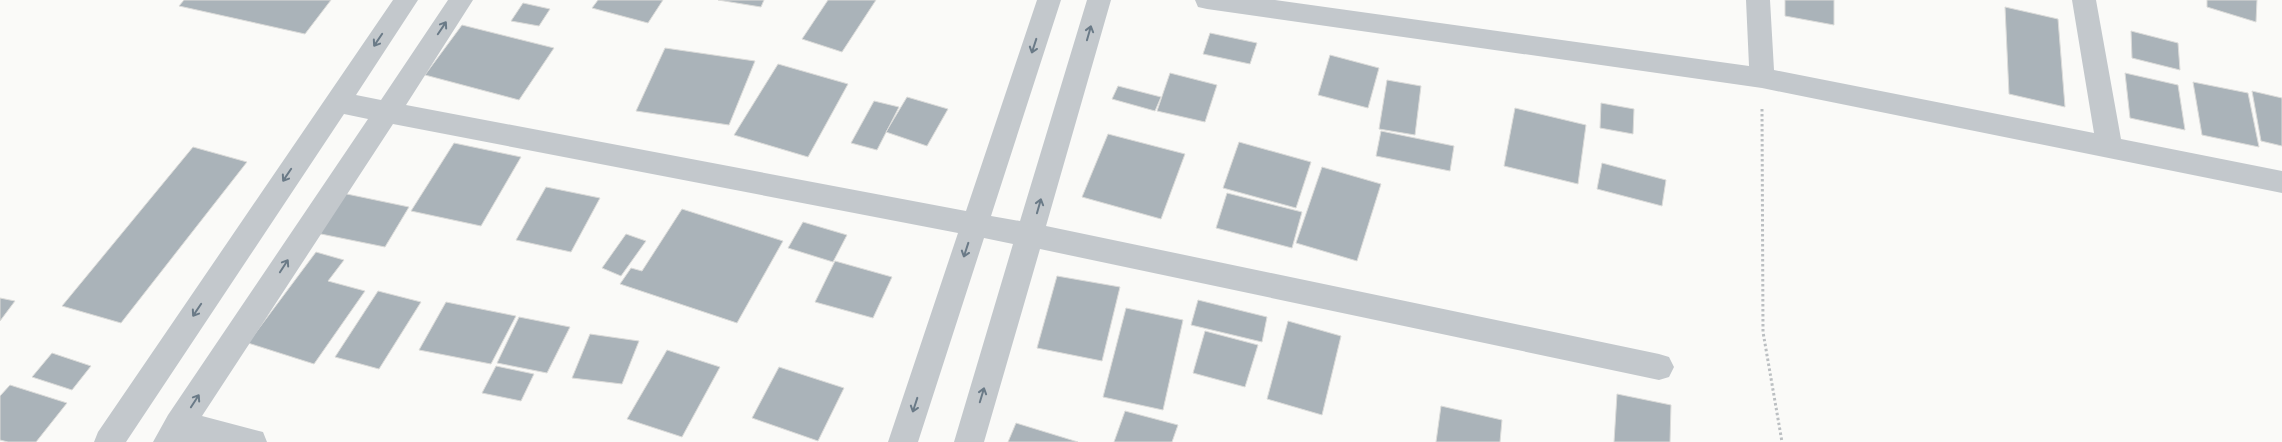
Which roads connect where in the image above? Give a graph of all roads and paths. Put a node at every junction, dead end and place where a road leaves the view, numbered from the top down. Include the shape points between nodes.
1 (406, 0) edge
2 (461, 0) edge
3 (1049, 0) edge
4 (1099, 0) edge
5 (1207, 0) edge
6 (1758, 0) edge
7 (2084, 0) edge
8 (1762, 78) junction
9 (336, 102) junction
10 (387, 111) junction
11 (2110, 149) junction
12 (2282, 182) edge
13 (974, 225) junction
14 (1030, 235) junction
15 (1659, 367) dead end
16 (173, 434) edge
17 (109, 442) edge
18 (252, 442) edge
19 (903, 442) edge
20 (968, 442) edge
21 (1782, 442) edge

1 -> 9 street
10 -> 2 street
3 -> 13 street
14 -> 4 street
5 - 8 street
6 - 8 street
7 - 11 street
8 - 11 street
8 - 21 path via 1764,332
9 - 10 street
9 -> 17 street
10 - 13 street
16 -> 10 street
11 - 12 street
13 - 14 street
13 -> 19 street
14 - 15 street
20 -> 14 street
16 - 18 street

